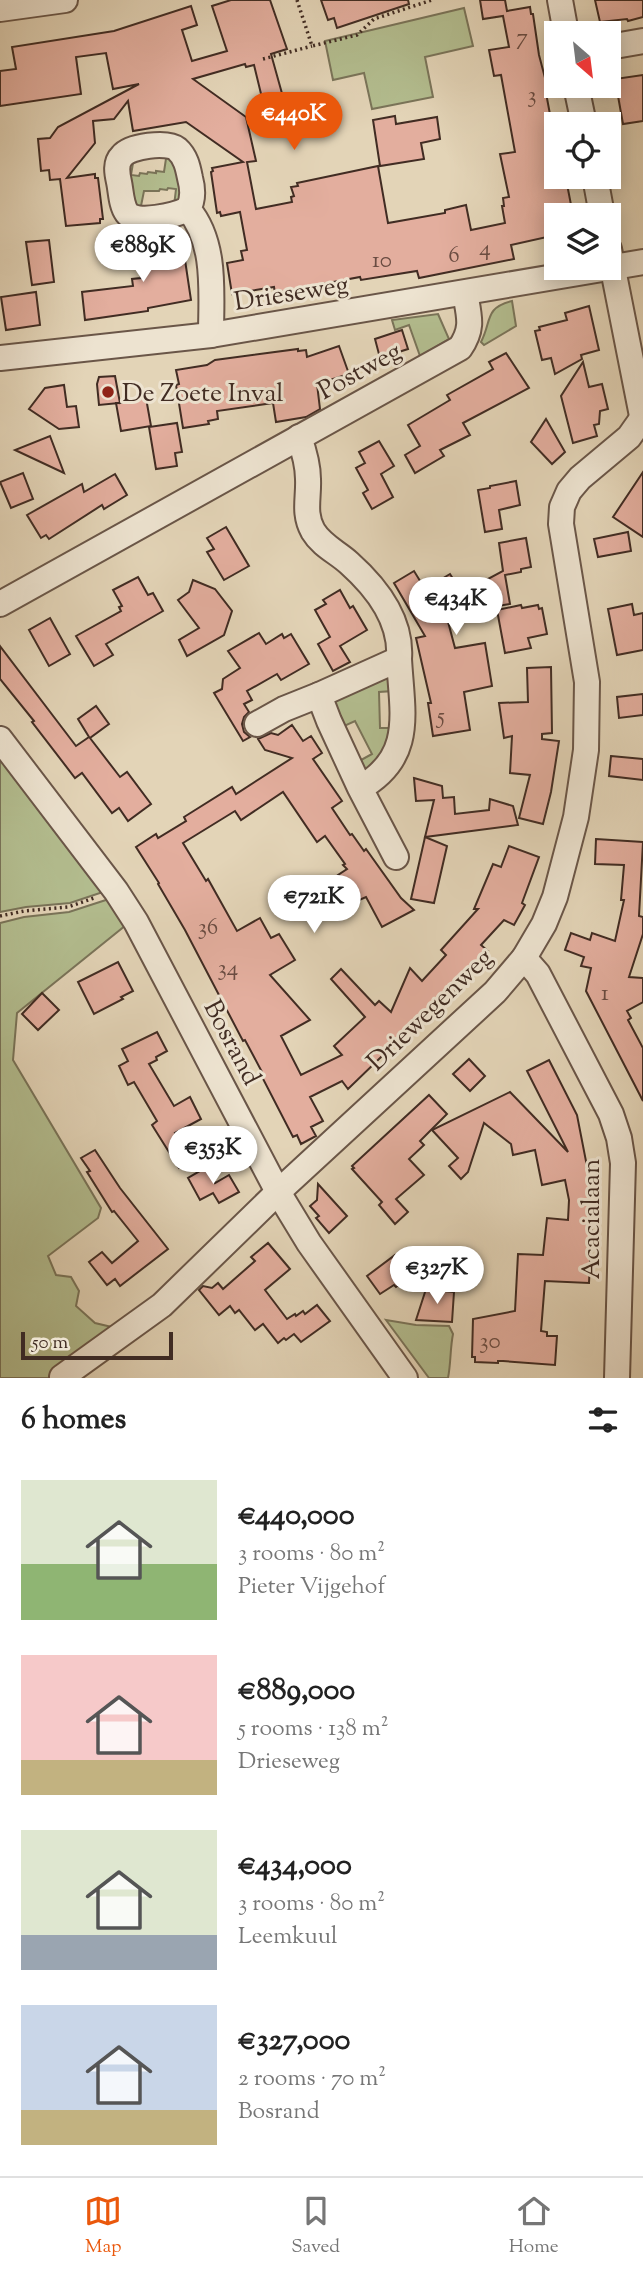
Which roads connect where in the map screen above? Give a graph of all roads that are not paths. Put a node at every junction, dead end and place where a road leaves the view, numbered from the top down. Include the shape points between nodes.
1 (65, 0) edge
2 (560, 0) edge
3 (0, 9) edge
4 (564, 21) edge
5 (643, 41) edge
6 (621, 45) edge
7 (188, 209) dead end
8 (621, 259) edge
9 (643, 262) edge
10 (544, 274) edge
11 (615, 280) edge
12 (466, 293) junction
13 (211, 335) junction
14 (0, 358) edge
15 (642, 420) edge
16 (299, 437) junction
17 (0, 604) edge
18 (399, 659) junction
19 (319, 695) junction
20 (257, 724) dead end
21 (0, 739) edge
22 (360, 788) junction
23 (396, 857) dead end
24 (524, 958) junction
25 (278, 1192) junction
26 (62, 1377) edge
27 (405, 1378) edge
28 (617, 1378) edge

1 - 3 street
2 - 4 street
5 - 6 street
7 - 13 street via 201,231 211,268
8 - 9 street
10 - 12 street
11 - 15 street
12 - 13 street, Drieseweg
12 - 16 street, Postweg via 470,326 460,348
13 - 14 street, Drieseweg
15 - 24 street, Driewegenweg via 580,478 562,507 587,682 586,750 567,858 544,924
16 - 17 street, Postweg
16 - 18 street via 306,457 307,518 325,546 356,570 387,608 398,633
18 - 19 street
18 - 22 street via 399,747 388,768
19 - 20 street
19 - 22 street
21 - 25 street, Bosrand via 136,922
22 - 23 street
24 - 25 street, Driewegenweg via 495,992
24 - 28 street, Acacialaan via 538,974 619,1138 623,1163
25 - 26 street, Driewegenweg via 162,1305
25 - 27 street, Bosrand

